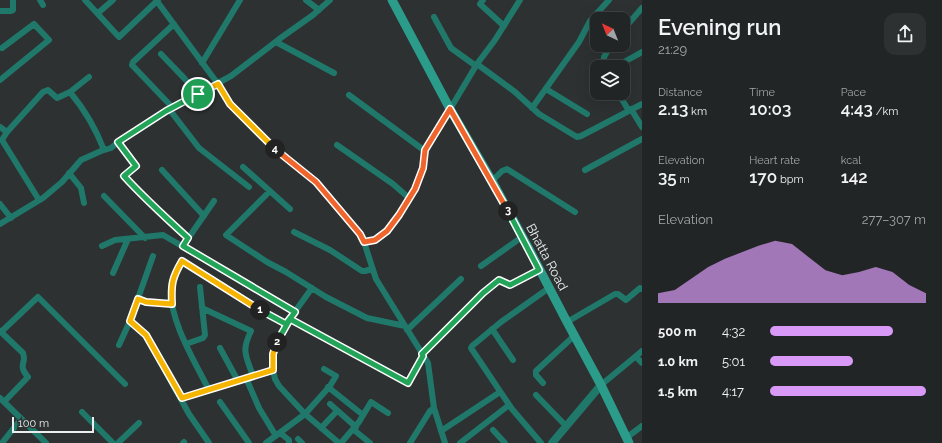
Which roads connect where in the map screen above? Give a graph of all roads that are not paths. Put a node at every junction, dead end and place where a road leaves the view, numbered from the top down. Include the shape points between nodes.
1 (13, 0) edge
2 (86, 0) edge
3 (113, 0) edge
4 (157, 0) edge
5 (306, 0) edge
6 (330, 0) edge
7 (392, 0) edge
8 (483, 0) edge
9 (520, 0) edge
10 (609, 0) edge
11 (238, 1) edge
12 (642, 8) edge
13 (318, 10) junction
14 (0, 12) edge
15 (598, 12) edge
16 (98, 14) junction
17 (434, 17) dead end
18 (590, 21) edge
19 (630, 22) edge
20 (174, 24) junction
21 (504, 26) junction
22 (276, 42) junction
23 (2, 48) dead end
24 (642, 52) edge
25 (161, 54) dead end
26 (628, 60) edge
27 (202, 63) junction
28 (477, 65) junction
29 (334, 73) dead end
30 (90, 77) dead end
31 (0, 80) edge
32 (218, 84) junction
33 (546, 89) junction
34 (70, 92) junction
35 (198, 94) junction
36 (349, 95) dead end
37 (623, 100) edge
38 (642, 104) edge
39 (170, 108) junction
40 (532, 108) junction
41 (450, 109) junction
42 (630, 110) junction
43 (587, 114) dead end
44 (0, 127) edge
45 (642, 127) edge
46 (7, 132) junction
47 (642, 139) edge
48 (118, 142) junction
49 (337, 145) dead end
50 (104, 150) junction
51 (425, 150) junction
52 (242, 167) dead end
53 (162, 170) dead end
54 (585, 170) dead end
55 (69, 173) junction
56 (492, 181) junction
57 (249, 187) dead end
58 (270, 191) junction
59 (104, 196) dead end
60 (409, 198) junction
61 (40, 200) junction
62 (214, 201) dead end
63 (84, 203) dead end
64 (0, 204) edge
65 (290, 209) dead end
66 (575, 212) dead end
67 (204, 216) junction
68 (11, 218) junction
69 (0, 224) edge
70 (294, 232) dead end
71 (522, 237) junction
72 (145, 238) junction
73 (188, 238) junction
74 (128, 239) junction
75 (364, 242) junction
76 (102, 246) dead end
77 (183, 246) junction
78 (153, 256) dead end
79 (482, 266) dead end
80 (372, 269) junction
81 (539, 270) junction
82 (113, 273) dead end
83 (461, 279) dead end
84 (200, 287) dead end
85 (312, 288) junction
86 (549, 288) junction
87 (642, 289) edge
88 (138, 299) junction
89 (172, 304) junction
90 (202, 308) junction
91 (295, 312) junction
92 (130, 321) junction
93 (288, 321) junction
94 (566, 322) junction
95 (406, 328) junction
96 (492, 329) junction
97 (1, 332) edge
98 (574, 336) junction
99 (186, 344) junction
100 (119, 345) dead end
101 (220, 348) dead end
102 (642, 351) edge
103 (422, 355) junction
104 (636, 357) junction
105 (513, 360) dead end
106 (642, 363) edge
107 (324, 369) dead end
108 (273, 370) junction
109 (253, 376) junction
110 (246, 378) junction
111 (238, 381) junction
112 (543, 383) dead end
113 (125, 384) dead end
114 (601, 385) junction
115 (328, 387) junction
116 (209, 390) junction
117 (500, 392) junction
118 (536, 395) dead end
119 (182, 398) junction
120 (2, 400) edge
121 (220, 402) dead end
122 (330, 404) dead end
123 (509, 405) junction
124 (434, 408) junction
125 (337, 411) junction
126 (82, 412) dead end
127 (305, 414) junction
128 (388, 414) dead end
129 (363, 415) junction
130 (20, 419) junction
131 (139, 423) dead end
132 (566, 426) junction
133 (642, 426) edge
134 (321, 428) junction
135 (355, 428) junction
136 (493, 430) dead end
137 (441, 431) junction
138 (278, 434) junction
139 (628, 441) edge
140 (2, 443) edge
141 (46, 443) edge
142 (113, 443) edge
143 (118, 443) edge
144 (209, 443) edge
145 (249, 443) edge
146 (266, 443) edge
147 (289, 443) edge
148 (340, 443) edge
149 (370, 443) edge
150 (410, 443) edge
151 (446, 443) edge
152 (460, 443) edge
153 (505, 443) edge
154 (541, 443) edge
155 (552, 443) edge

1 - 14 street via 11,12
2 - 16 street
3 - 16 street
4 - 16 street via 119,37
4 - 20 street
5 - 13 street
6 - 13 street
7 - 41 main road, Bhatta Road
8 - 21 street via 480,4
9 - 21 street
10 - 15 street
11 - 27 street
12 - 19 street
13 - 22 street
17 - 28 street via 452,48
18 - 33 street via 579,42
20 - 27 street
20 - 39 street via 132,65
21 - 28 street
22 - 29 street
22 - 32 street
23 - 31 street via 34,24 49,40
24 - 26 street
25 - 35 street
27 - 32 street
28 - 40 street
28 - 41 street
30 - 34 street
32 - 35 street
32 - 75 street via 230,104 274,148 316,182
33 - 40 street
33 - 43 street
34 - 46 street via 57,98 48,90 43,92
34 - 50 street via 79,102
35 - 39 street
36 - 51 street
37 - 42 street
38 - 42 street
39 - 48 street
39 - 57 street via 199,148
40 - 42 street via 577,137
41 - 51 street
41 - 56 main road, Bhatta Road
42 - 45 street
44 - 46 street
46 - 61 street via 2,140
47 - 54 street
48 - 50 street
48 - 73 street via 136,166 124,176
49 - 60 street
50 - 55 street via 82,160
51 - 60 street via 423,168
52 - 58 street
53 - 67 street
55 - 61 street
55 - 63 street via 81,188
56 - 66 street via 507,169
56 - 71 main road, Bhatta Road
58 - 65 street
58 - 85 street via 226,235
59 - 72 street
60 - 75 street via 387,231 375,240
61 - 68 street
62 - 67 street
64 - 68 street
67 - 73 street
68 - 69 street
70 - 80 street via 330,250 362,271
71 - 79 street
71 - 81 main road, Bhatta Road
72 - 74 street
72 - 77 street via 163,235
73 - 77 street
74 - 76 street via 114,240
74 - 82 street
75 - 80 street
77 - 91 street
78 - 88 street
80 - 95 street
81 - 86 main road, Bhatta Road
81 - 103 street via 510,285 499,280
83 - 95 street
84 - 90 street
85 - 91 street
85 - 95 street via 367,318
86 - 94 main road, Bhatta Road
86 - 96 street
87 - 94 street via 626,300 616,294
88 - 89 street
88 - 92 street
89 - 93 street via 171,285 182,261 208,279
89 - 99 street
90 - 99 street via 205,335
90 - 109 street via 251,330 244,348
91 - 93 street
92 - 100 street
92 - 119 street via 146,335
93 - 103 street via 408,383
93 - 108 street via 273,354
94 - 98 main road, Bhatta Road
95 - 103 street
96 - 105 street
96 - 117 street via 471,348
97 - 113 street via 38,297
97 - 120 street via 23,353 23,371 28,377
98 - 112 street via 536,371 536,375
98 - 114 main road, Bhatta Road
99 - 116 street
101 - 111 street
102 - 104 street
103 - 124 street via 428,363
104 - 106 street
104 - 114 street
107 - 115 street via 336,376
108 - 109 street
108 - 127 street via 279,386
109 - 110 street
110 - 111 street
110 - 138 street via 259,408
111 - 116 street
114 - 132 street
114 - 139 main road, Bhatta Road
115 - 127 street
115 - 129 street
116 - 119 street
117 - 123 street
117 - 137 street
118 - 132 street
119 - 144 street via 189,414
120 - 130 street
121 - 145 street
122 - 125 street
123 - 152 street
123 - 154 street
124 - 137 street
124 - 150 street
125 - 134 street
125 - 135 street
126 - 142 street
127 - 134 street
127 - 138 street
128 - 129 street via 371,402
129 - 135 street
130 - 140 street
130 - 141 street
131 - 143 street
132 - 155 street
133 - 139 street
134 - 148 street
135 - 148 street
135 - 149 street
136 - 153 street
137 - 151 street
138 - 146 street
138 - 147 street via 289,440

